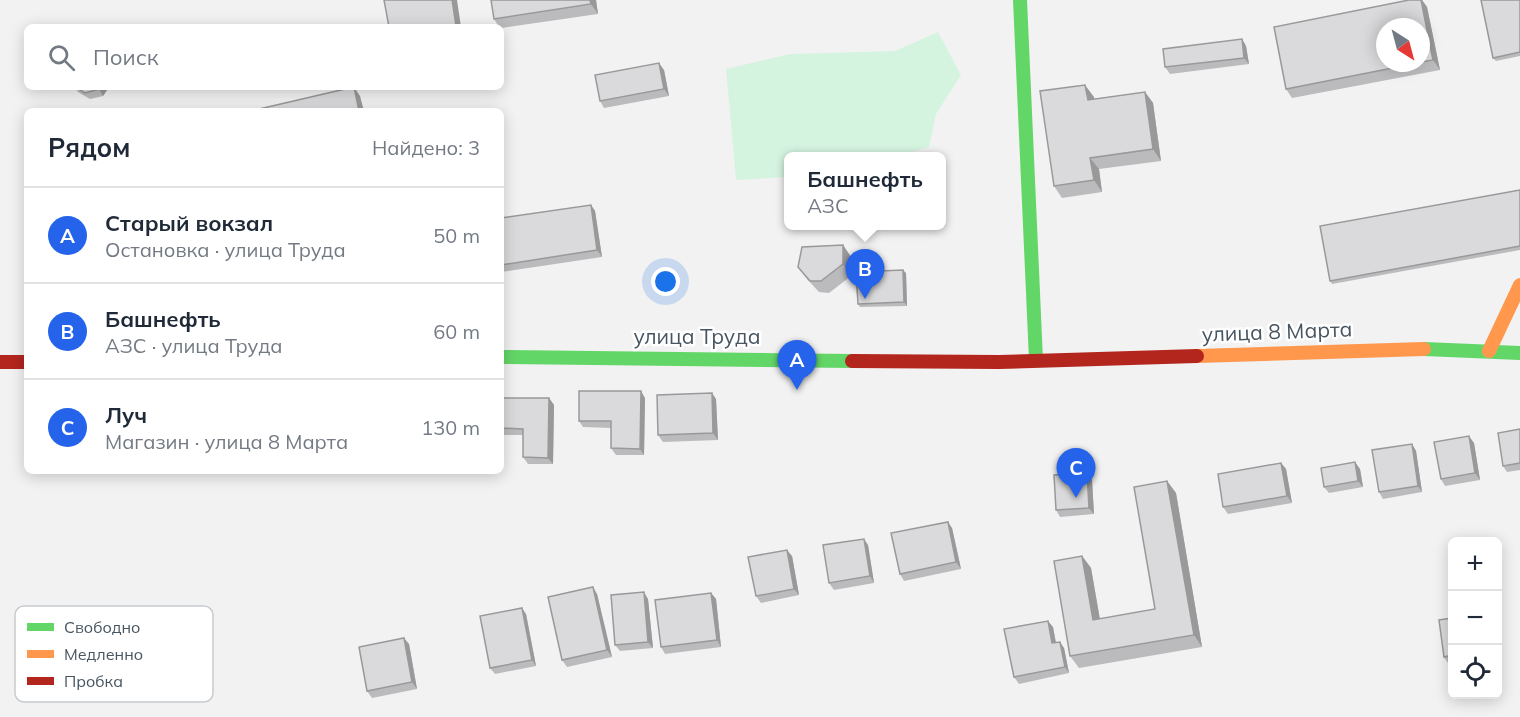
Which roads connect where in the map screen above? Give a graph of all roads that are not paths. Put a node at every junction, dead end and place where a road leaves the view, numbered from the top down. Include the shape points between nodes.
1 (1020, 0) edge
2 (1520, 285) edge
3 (1489, 351) junction
4 (1520, 352) edge
5 (504, 357) edge
6 (1036, 360) junction
7 (0, 362) edge
8 (24, 362) edge

1 - 6 main road
2 - 3 main road
3 - 4 main road, улица 8 Марта
3 - 6 main road, улица 8 Марта via 1416,349
5 - 6 main road, улица Труда
7 - 8 main road

